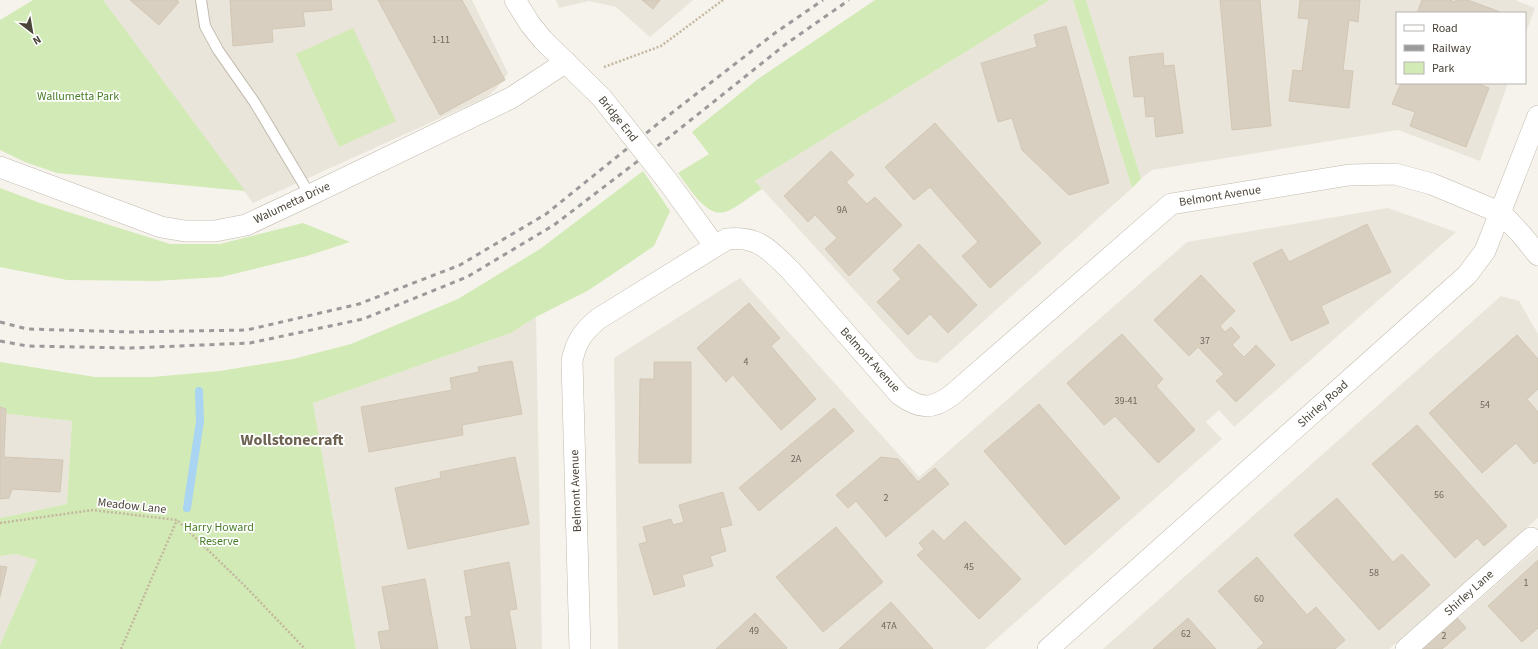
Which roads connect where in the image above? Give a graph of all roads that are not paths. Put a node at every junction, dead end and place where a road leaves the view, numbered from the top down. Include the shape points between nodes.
1 (200, 0) edge
2 (515, 0) edge
3 (566, 62) junction
4 (1538, 116) edge
5 (0, 168) edge
6 (310, 195) junction
7 (1501, 213) junction
8 (714, 245) junction
9 (1538, 255) edge
10 (1531, 538) dead end
11 (580, 649) edge
12 (1048, 649) edge
13 (1406, 649) edge

1 - 6 lane via 205,26 218,50 255,102
2 - 3 street, Bridge End via 543,40
3 - 6 street, Walumetta Drive via 511,98
3 - 8 street, Bridge End, bridge via 602,98
4 - 7 street, Shirley Road
5 - 6 street, Walumetta Drive via 161,227 185,231 215,231 246,225
7 - 8 street, Belmont Avenue via 1432,184 1384,173 1349,175 1171,204 952,395 932,406 920,406 900,395 773,253 755,242 739,237 727,238
7 - 9 street
7 - 12 street, Shirley Road via 1485,251 1467,275
8 - 11 street, Belmont Avenue via 598,319 578,339 574,350 572,361
10 - 13 street, Shirley Lane

